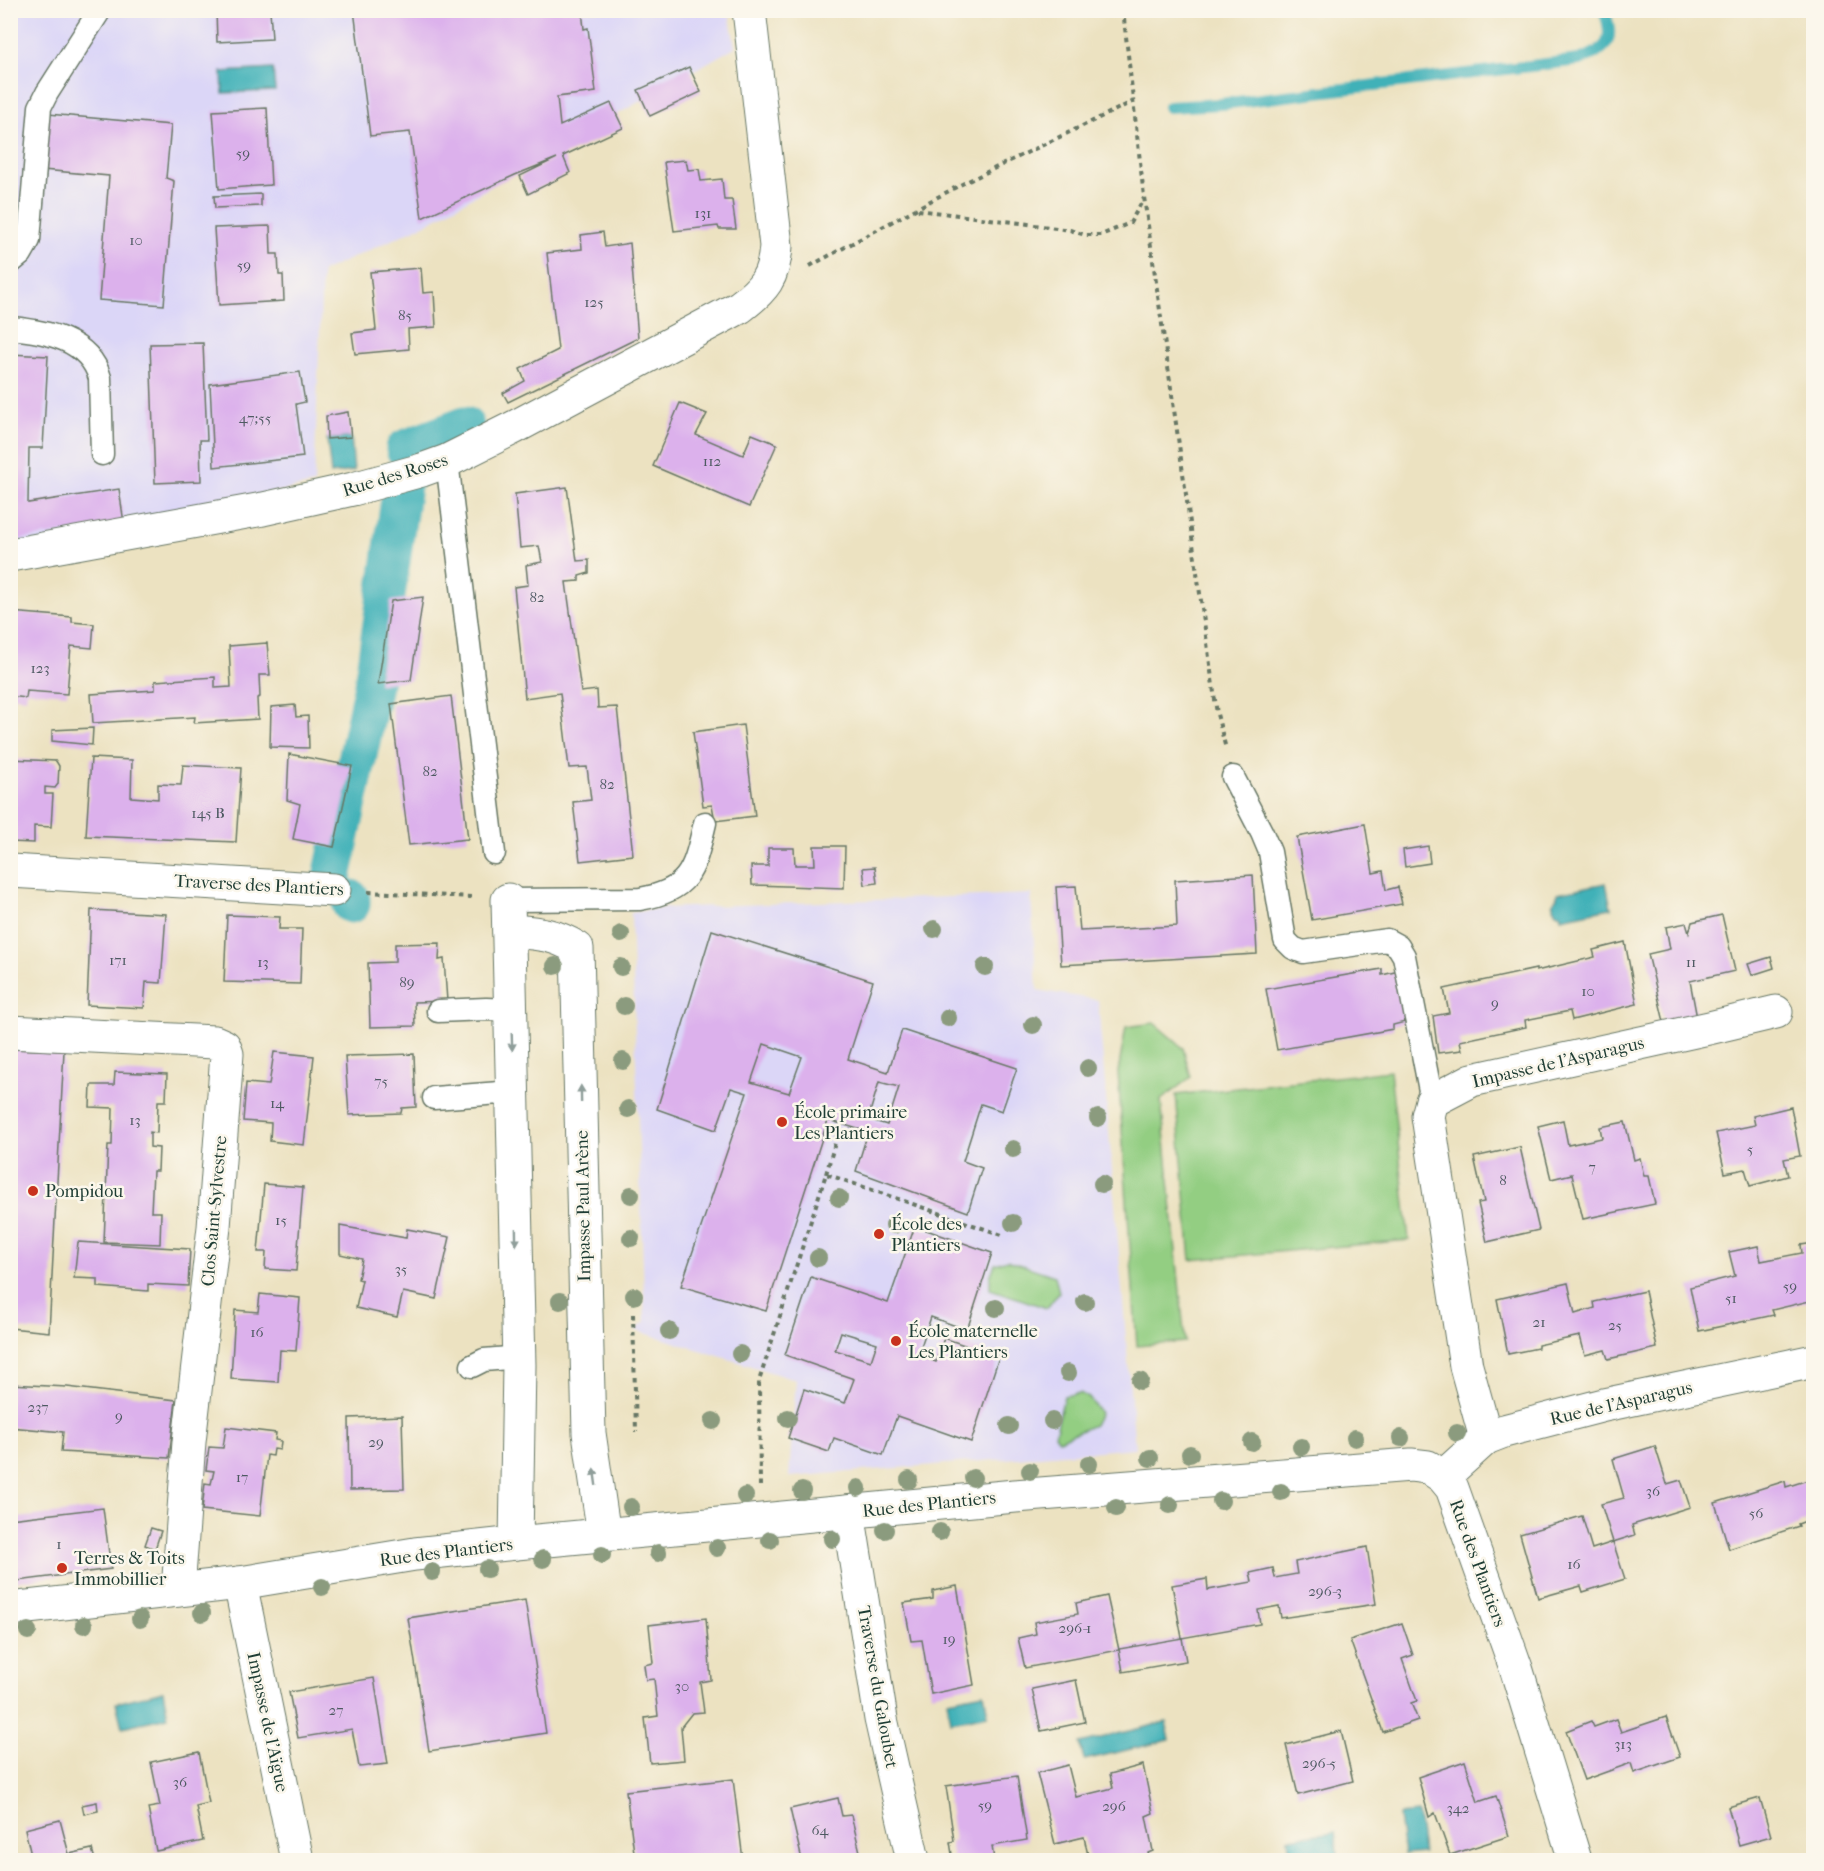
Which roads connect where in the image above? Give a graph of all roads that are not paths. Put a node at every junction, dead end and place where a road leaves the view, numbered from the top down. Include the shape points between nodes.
1 (100, 10) edge
2 (749, 10) edge
3 (10, 263) edge
4 (10, 328) edge
5 (102, 454) dead end
6 (447, 461) junction
7 (10, 555) edge
8 (1233, 777) road end
9 (705, 823) dead end
10 (494, 852) dead end
11 (10, 871) edge
12 (334, 890) road end
13 (508, 915) junction
14 (511, 1010) junction
15 (438, 1011) dead end
16 (1776, 1012) dead end
17 (10, 1032) edge
18 (513, 1092) junction
19 (434, 1098) dead end
20 (1432, 1101) junction
21 (519, 1361) junction
22 (1814, 1361) edge
23 (472, 1366) dead end
24 (1486, 1437) junction
25 (1443, 1477) junction
26 (848, 1512) junction
27 (604, 1535) junction
28 (516, 1543) junction
29 (240, 1582) junction
30 (178, 1590) junction
31 (10, 1609) edge
32 (297, 1860) edge
33 (913, 1860) edge
34 (1575, 1860) edge

1 - 3 lane via 43,100 29,240
2 - 6 street, Rue des Roses via 776,246 765,285 740,307
4 - 5 lane via 48,333 79,348 90,359 100,378
6 - 7 street, Rue des Roses via 396,478 263,509
6 - 10 lane
8 - 20 lane via 1270,852 1285,940 1303,952 1387,940 1398,946 1404,956
9 - 13 lane via 692,871 661,895
11 - 12 street, Traverse des Plantiers
13 - 14 street
27 -> 13 street, Impasse Paul Arène via 589,1433 577,948
14 - 15 lane
14 -> 18 street
16 - 20 street, Impasse de l'Asparagus via 1472,1080
17 - 30 street, Clos Saint-Sylvestre via 215,1042 224,1046 227,1054
18 - 19 lane
18 -> 21 street
20 - 24 street via 1428,1116 1466,1366
21 - 23 lane via 484,1360
21 - 28 street
22 - 24 street, Rue de l'Asparagus via 1604,1405
24 - 25 street, Rue de l'Asparagus
25 - 26 street, Rue des Plantiers via 1428,1467 1411,1465
25 - 34 street, Rue des Plantiers via 1452,1488 1516,1668
26 - 27 street, Rue des Plantiers
26 - 33 street, Traverse du Galoubet via 881,1719
27 - 28 street, Rue des Plantiers
28 - 29 street, Rue des Plantiers via 415,1554
29 - 30 street, Rue des Plantiers
29 - 32 street, Impasse de l'Aïgue
30 - 31 street, Rue des Plantiers

